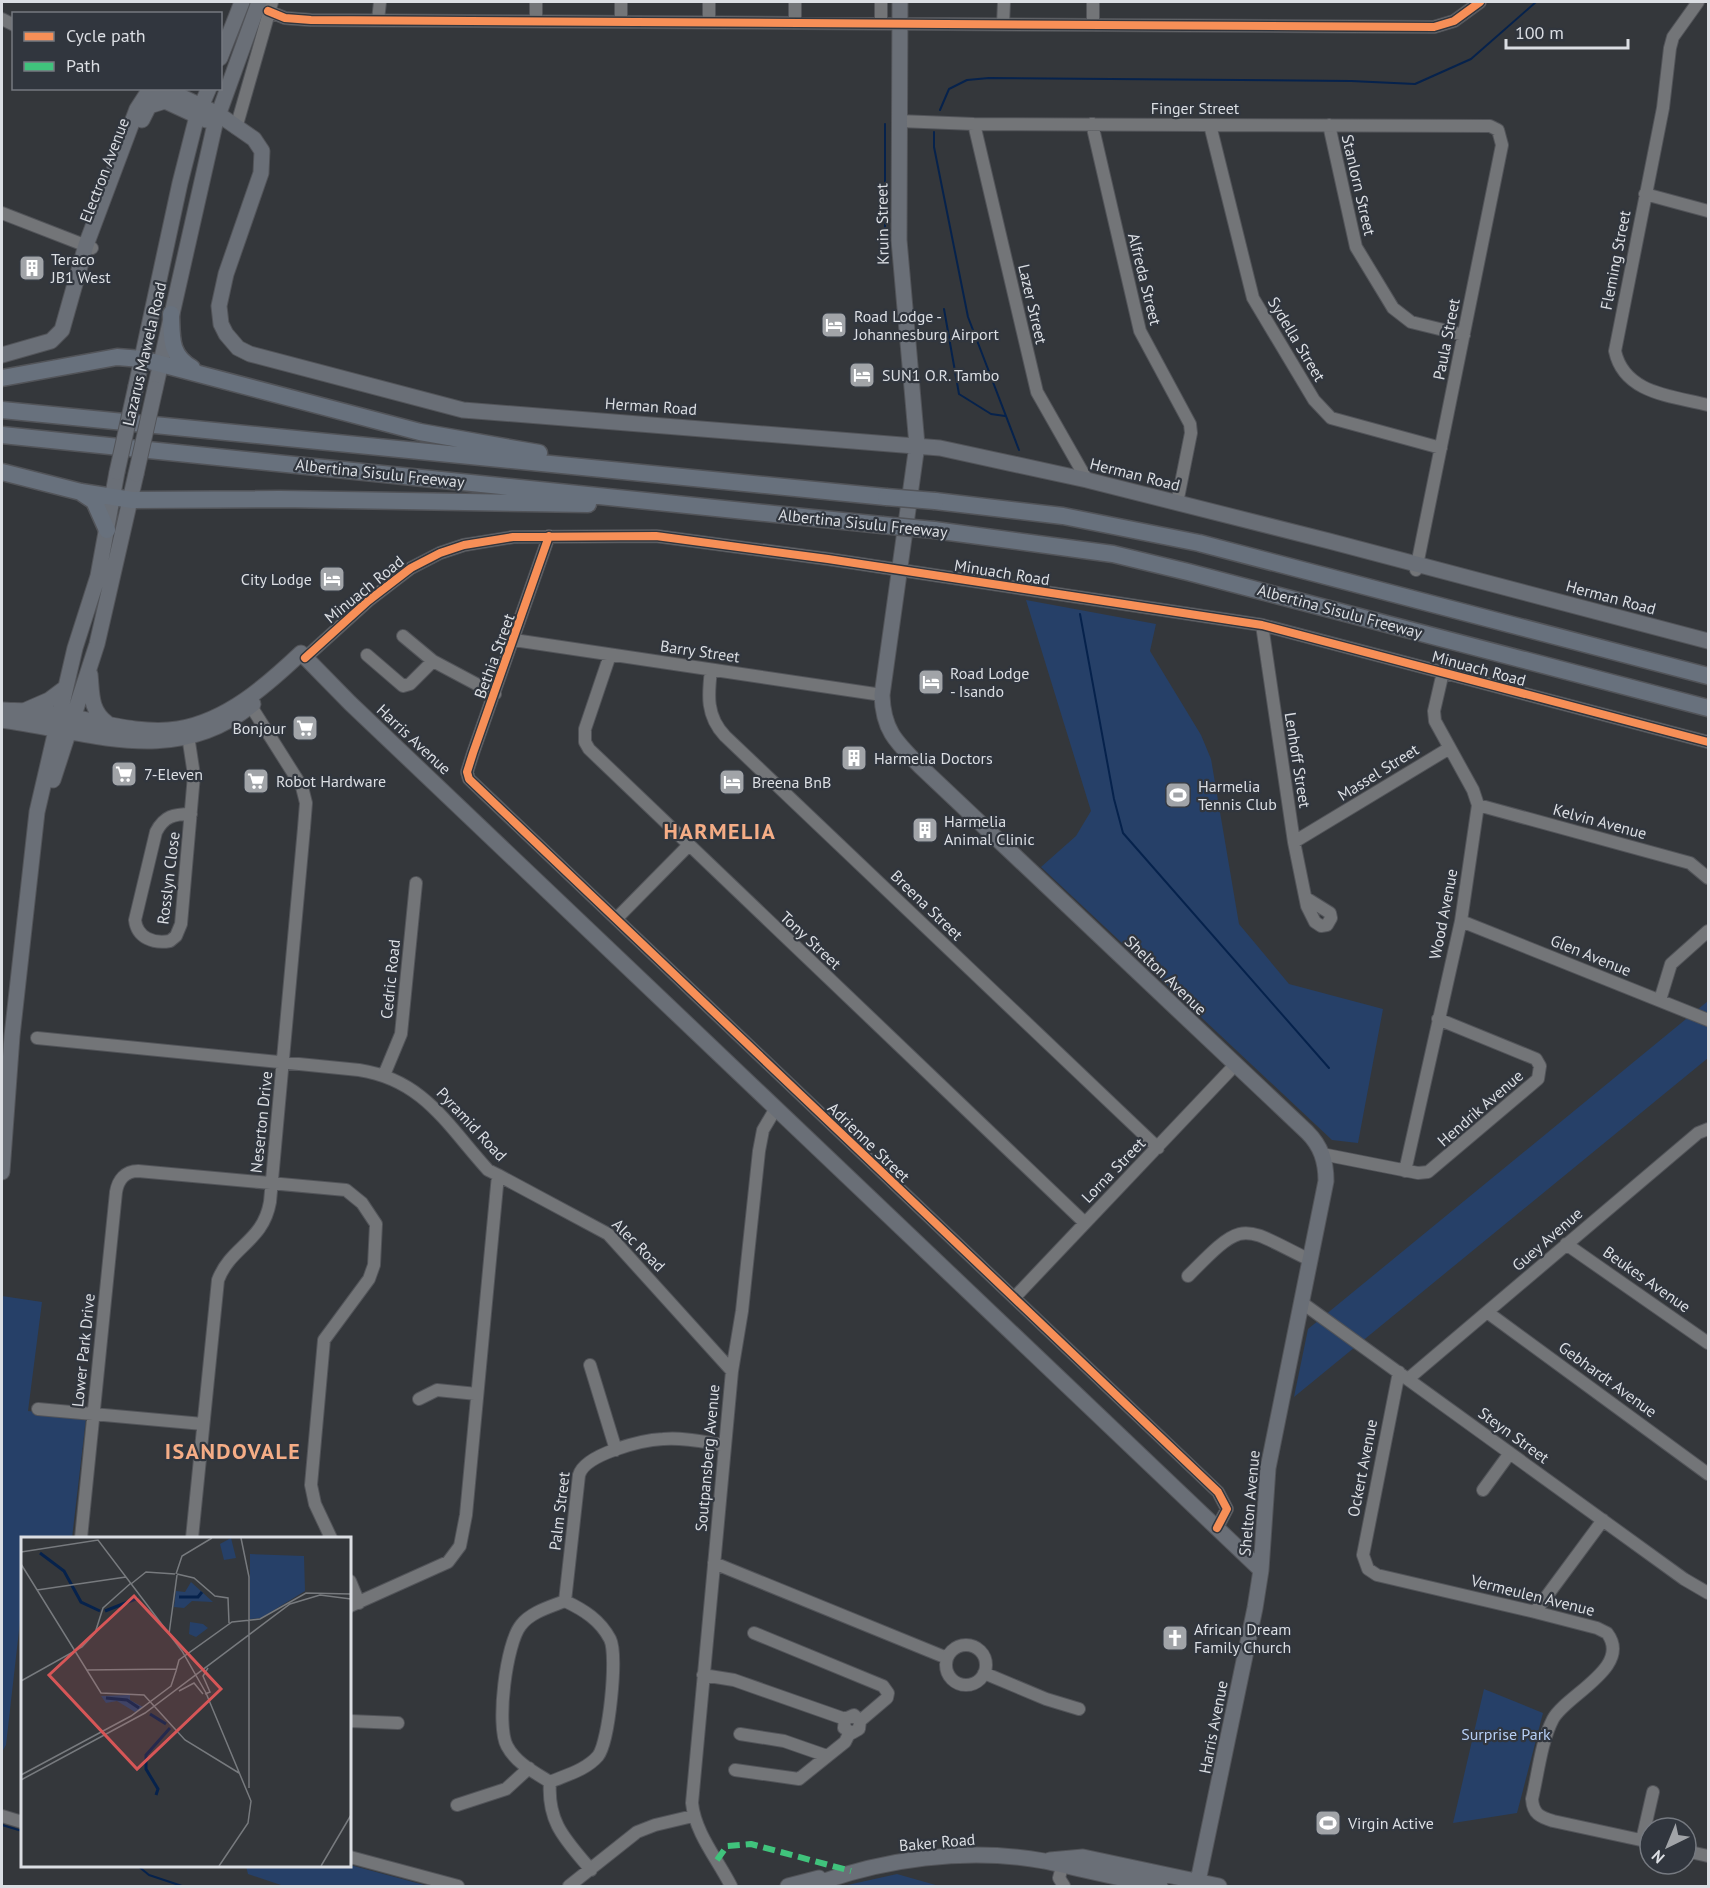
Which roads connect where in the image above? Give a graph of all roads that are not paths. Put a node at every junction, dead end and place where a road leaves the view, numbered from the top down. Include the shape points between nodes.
1 (242, 2) edge
2 (380, 2) edge
3 (536, 2) edge
4 (621, 2) edge
5 (709, 2) edge
6 (795, 2) edge
7 (881, 2) edge
8 (900, 2) edge
9 (1004, 2) edge
10 (1093, 2) edge
11 (1480, 2) edge
12 (1698, 2) edge
13 (266, 5) edge
14 (378, 20) junction
15 (536, 21) junction
16 (621, 21) junction
17 (709, 22) junction
18 (795, 22) junction
19 (881, 22) junction
20 (899, 23) junction
21 (1003, 24) junction
22 (1093, 25) junction
23 (222, 53) edge
24 (152, 90) edge
25 (167, 90) edge
26 (208, 90) edge
27 (199, 111) junction
28 (899, 121) junction
29 (974, 124) junction
30 (1092, 124) junction
31 (215, 125) junction
32 (1210, 125) junction
33 (1329, 125) junction
34 (1490, 126) joint
35 (238, 130) junction
36 (1645, 194) junction
37 (1708, 211) edge
38 (2, 213) edge
39 (87, 251) junction
40 (65, 313) junction
41 (171, 314) junction
42 (1464, 335) junction
43 (2, 347) edge
44 (2, 355) edge
45 (142, 358) junction
46 (160, 363) junction
47 (212, 377) junction
48 (2, 378) edge
49 (1708, 405) edge
50 (2, 410) edge
51 (2, 435) edge
52 (917, 445) junction
53 (1441, 448) junction
54 (591, 467) junction
55 (2, 472) edge
56 (1087, 480) junction
57 (81, 492) junction
58 (112, 498) junction
59 (132, 500) junction
60 (622, 500) junction
61 (1177, 503) junction
62 (107, 530) junction
63 (549, 536) junction
64 (1416, 567) junction
65 (900, 570) junction
66 (1262, 625) junction
67 (403, 636) dead end
68 (513, 640) junction
69 (1708, 641) edge
70 (306, 654) junction
71 (367, 655) dead end
72 (610, 655) junction
73 (433, 662) junction
74 (90, 668) junction
75 (711, 670) junction
76 (1443, 672) junction
77 (1708, 676) edge
78 (65, 688) junction
79 (495, 694) junction
80 (882, 694) junction
81 (248, 703) junction
82 (1708, 708) edge
83 (2, 710) edge
84 (23, 711) junction
85 (2, 720) edge
86 (65, 723) junction
87 (106, 723) junction
88 (187, 733) junction
89 (1708, 742) edge
90 (1448, 748) junction
91 (472, 783) joint
92 (1478, 806) junction
93 (191, 813) junction
94 (1294, 842) junction
95 (688, 846) junction
96 (1708, 878) edge
97 (416, 884) dead end
98 (1306, 898) dead end
99 (616, 919) junction
100 (1461, 921) junction
101 (1708, 931) edge
102 (1660, 1000) junction
103 (1438, 1019) junction
104 (1708, 1020) edge
105 (37, 1038) dead end
106 (284, 1062) junction
107 (1235, 1065) junction
108 (384, 1075) junction
109 (6, 1088) edge
110 (776, 1108) junction
111 (5, 1118) edge
112 (1708, 1129) edge
113 (1158, 1148) junction
114 (1322, 1154) junction
115 (2, 1162) edge
116 (1405, 1170) junction
117 (498, 1175) junction
118 (271, 1183) junction
119 (1085, 1223) junction
120 (1566, 1244) junction
121 (1310, 1260) junction
122 (1188, 1276) dead end
123 (1014, 1298) junction
124 (1301, 1302) junction
125 (1487, 1312) junction
126 (1708, 1343) edge
127 (590, 1365) dead end
128 (732, 1371) junction
129 (1403, 1375) junction
130 (477, 1394) junction
131 (419, 1399) dead end
132 (38, 1409) dead end
133 (93, 1414) junction
134 (203, 1424) junction
135 (724, 1445) junction
136 (616, 1450) junction
137 (1510, 1453) junction
138 (1708, 1474) edge
139 (1483, 1490) dead end
140 (1263, 1520) junction
141 (1603, 1520) junction
142 (1217, 1528) junction
143 (81, 1537) edge
144 (192, 1537) edge
145 (330, 1537) edge
146 (1235, 1546) junction
147 (714, 1563) junction
148 (1368, 1569) joint
149 (1261, 1570) junction
150 (351, 1587) edge
151 (1708, 1593) edge
152 (565, 1601) junction
153 (354, 1604) edge
154 (1255, 1608) junction
155 (1535, 1612) junction
156 (754, 1633) dead end
157 (947, 1658) junction
158 (984, 1673) junction
159 (703, 1679) junction
160 (1079, 1708) dead end
161 (844, 1719) junction
162 (351, 1721) edge
163 (860, 1721) junction
164 (398, 1723) dead end
165 (850, 1732) junction
166 (740, 1734) dead end
167 (827, 1756) junction
168 (529, 1768) junction
169 (735, 1770) dead end
170 (550, 1782) junction
171 (1653, 1792) dead end
172 (457, 1805) dead end
173 (2, 1816) edge
174 (693, 1816) junction
175 (1650, 1816) edge
176 (21, 1822) edge
177 (1638, 1839) edge
178 (351, 1857) edge
179 (1044, 1861) junction
180 (1062, 1867) junction
181 (591, 1870) junction
182 (834, 1876) junction
183 (1198, 1884) edge
184 (458, 1887) edge
185 (569, 1887) edge
186 (731, 1887) edge
187 (788, 1887) edge
188 (810, 1887) edge
189 (1064, 1887) edge
190 (1160, 1887) edge
191 (1219, 1887) edge

1 - 23 main road
2 - 14 street
3 - 15 street
4 - 16 street
5 - 17 street
6 - 18 street
7 - 19 street
8 - 20 main road, Kruin Street
9 - 21 street
10 - 22 street
11 - 22 street via 1455,21 1434,27
12 - 36 street, Fleming Street via 1673,36
13 - 14 street via 285,18
13 - 31 main road, Lazarus Mawela Road
13 - 35 street
14 - 15 street
15 - 16 street
16 - 17 street
17 - 18 street
18 - 19 street
19 - 20 street
20 - 21 street
20 - 28 main road, Kruin Street
21 - 22 street
24 - 39 main road, Electron Avenue via 140,102
25 - 27 main road
26 - 27 main road, Lazarus Mawela Road
27 - 31 main road, Herman Road
27 - 39 main road, Electron Avenue via 170,102 149,106
27 - 45 main road, Lazarus Mawela Road
28 - 29 street, Finger Street
28 - 52 main road, Kruin Street via 901,284
29 - 30 street, Finger Street
29 - 56 street, Lazer Street via 1037,392
30 - 32 street, Finger Street
30 - 61 street, Alfreda Street via 1140,331 1190,424
31 - 35 main road
31 - 35 main road, Herman Road
31 - 41 main road, Lazarus Mawela Road
32 - 33 street, Finger Street
32 - 53 street, Sydella Street via 1253,298 1314,400 1331,418
33 - 34 street, Finger Street
33 - 42 street, Stanlorn Street via 1356,247 1393,308 1412,322
34 - 42 street, Paula Street via 1500,133 1502,145
35 - 52 main road, Herman Road via 258,143 262,166 219,306 226,334 238,348 250,354 463,410
36 - 37 street
36 - 49 street, Fleming Street via 1615,344 1617,359 1626,376 1637,384
38 - 39 street
39 - 40 main road, Electron Avenue
40 - 43 main road via 44,333
40 - 44 main road, Electron Avenue via 62,330 51,340
41 - 46 main road, Lazarus Mawela Road
41 - 47 highway via 176,354 184,363
42 - 53 street, Paula Street
45 - 46 highway
45 - 48 highway via 117,357
45 - 58 main road, Lazarus Mawela Road, bridge
46 - 47 highway
46 - 59 main road, Lazarus Mawela Road, bridge
47 - 54 highway via 420,432 556,456
50 - 54 highway, Albertina Sisulu Freeway
51 - 60 highway, Albertina Sisulu Freeway
52 - 56 main road, Herman Road
52 - 65 main road, Shelton Avenue
53 - 64 street, Paula Street
54 - 77 highway, Albertina Sisulu Freeway, bridge via 1063,516 1199,543
55 - 57 highway
56 - 61 main road, Herman Road
57 - 58 highway
57 - 62 highway via 94,501
58 - 59 highway
58 - 62 main road, Lazarus Mawela Road
59 - 60 highway via 554,504
59 - 74 main road, Lazarus Mawela Road
60 - 82 highway, Albertina Sisulu Freeway, bridge via 933,530 1156,564
61 - 64 main road, Herman Road
62 - 78 main road, Lazarus Mawela Road via 98,576
63 - 65 street, Minuach Road via 656,536
63 - 68 street, Bethia Street
63 - 70 street, Minuach Road via 494,539 440,553 411,568
64 - 69 main road, Herman Road
65 - 66 street, Minuach Road
65 - 80 main road, Shelton Avenue
66 - 76 street, Minuach Road
66 - 94 street, Lenhoff Street
67 - 73 street
68 - 72 street, Barry Street
68 - 79 street, Bethia Street
70 - 81 main road
70 - 110 main road, Harris Avenue
71 - 73 street via 403,686
72 - 75 street, Barry Street
72 - 95 street, Tony Street via 585,729 586,746
73 - 79 street
74 - 86 main road, Lazarus Mawela Road
74 - 87 main road via 93,708
75 - 80 street, Barry Street
75 - 113 street, Breena Street via 710,709 724,736
76 - 89 street, Minuach Road
76 - 90 street via 1434,716
78 - 84 main road
78 - 86 main road, Lazarus Mawela Road
79 - 91 street, Bethia Street via 467,770
80 - 107 main road, Shelton Avenue via 886,725 902,748
81 - 88 main road
81 - 106 street, Neserton Drive via 300,784 306,803
83 - 84 main road
84 - 86 main road
85 - 86 main road
86 - 87 main road
86 - 88 main road via 155,742
86 - 109 main road via 37,834
87 - 88 main road
88 - 93 street, Rosslyn Close via 194,775
90 - 92 street
90 - 94 street, Massel Street
91 - 99 street, Adrienne Street
92 - 96 street, Kelvin Avenue via 1690,863
92 - 100 street, Wood Avenue
93 - 93 street, Rosslyn Close via 170,817 160,823 156,832 135,920 139,933 149,939 171,941 180,929
94 - 98 street, Lenhoff Street
95 - 99 street
95 - 119 street, Tony Street
97 - 108 street, Cedric Road via 401,1034
99 - 123 street, Adrienne Street
100 - 102 street, Glen Avenue
100 - 103 street, Wood Avenue
101 - 102 street via 1671,964
102 - 104 street, Glen Avenue
103 - 116 street, Wood Avenue
103 - 116 street, Hendrik Avenue via 1532,1056 1540,1066 1540,1074 1533,1086 1437,1166 1424,1173
105 - 106 street, Pyramid Road
106 - 108 street, Pyramid Road
106 - 118 street, Neserton Drive
107 - 113 street, Lorna Street
107 - 114 main road, Shelton Avenue via 1307,1132
108 - 117 street, Pyramid Road via 426,1099 488,1170
109 - 111 main road
110 - 128 street, Soutpansberg Avenue via 763,1130 759,1151
110 - 142 main road, Harris Avenue
111 - 115 main road
112 - 120 street, Guey Avenue via 1698,1133
113 - 119 street, Lorna Street
114 - 116 street, Hendrik Avenue
114 - 121 main road, Shelton Avenue via 1326,1181
117 - 128 street, Alec Road via 608,1233
117 - 130 street, Pyramid Road
118 - 133 street, Lower Park Drive via 131,1171 119,1181
118 - 134 street, Neserton Drive via 264,1225 226,1264 218,1280
118 - 145 street via 346,1190 363,1203 376,1224 372,1273 324,1340 311,1485
119 - 123 street, Lorna Street
120 - 125 street, Guey Avenue
120 - 126 street, Beukes Avenue
121 - 122 street via 1262,1235 1240,1233 1216,1247
121 - 124 main road, Shelton Avenue
123 - 142 street, Adrienne Street via 1218,1492 1227,1509
124 - 129 street, Steyn Street
124 - 140 main road, Shelton Avenue via 1268,1468
125 - 129 street, Guey Avenue
125 - 138 street, Gebhardt Avenue
127 - 136 street
128 - 135 street, Soutpansberg Avenue
129 - 137 street, Steyn Street
129 - 148 street, Ockert Avenue via 1363,1555
130 - 131 street via 436,1390
130 - 153 street, Pyramid Road via 466,1515 458,1551 448,1562
132 - 133 street
133 - 134 street
133 - 143 street, Lower Park Drive
134 - 144 street, Neserton Drive
135 - 136 street, Palm Street via 663,1438
135 - 147 street, Soutpansberg Avenue
136 - 152 street, Palm Street via 590,1459 580,1471
137 - 139 street
137 - 141 street, Steyn Street
140 - 146 main road via 1254,1541
140 - 149 main road, Shelton Avenue
141 - 151 street, Steyn Street
141 - 155 street
142 - 146 main road, Harris Avenue
146 - 149 main road, Harris Avenue
146 - 154 main road via 1247,1568
147 - 157 street
147 - 159 street, Soutpansberg Avenue
148 - 155 street, Vermeulen Avenue via 1404,1582
149 - 154 main road, Harris Avenue
150 - 153 street
152 - 168 street via 524,1622 511,1645 503,1730 508,1748
152 - 170 street via 597,1620 613,1652 606,1735 601,1751 582,1769
154 - 183 main road, Harris Avenue
155 - 177 street, Vermeulen Avenue via 1602,1629 1613,1648 1601,1674 1563,1706 1552,1721 1532,1799 1534,1811 1542,1817
156 - 163 street via 883,1686 887,1698
157 - 158 street via 946,1670 958,1683 976,1682
157 - 158 street via 956,1648 970,1646 984,1660
158 - 160 street
159 - 161 street via 734,1680
159 - 174 street, Soutpansberg Avenue
161 - 163 street via 854,1715
161 - 165 street via 844,1728
162 - 164 street
163 - 165 street via 859,1730
165 - 167 street via 845,1742
166 - 167 street via 784,1742
167 - 169 street via 794,1780
168 - 170 street
168 - 172 street via 506,1789
170 - 181 street via 554,1822
171 - 175 street
173 - 176 street
174 - 181 street via 646,1828
174 - 186 street
178 - 184 street
179 - 180 main road, Baker Road
179 - 182 main road, Baker Road via 988,1856 935,1858
179 - 183 main road, Baker Road via 1083,1857
180 - 189 street via 1059,1878
180 - 190 main road, Baker Road
181 - 185 street
182 - 187 main road, Baker Road
182 - 188 main road, Baker Road
183 - 191 main road, Baker Road

